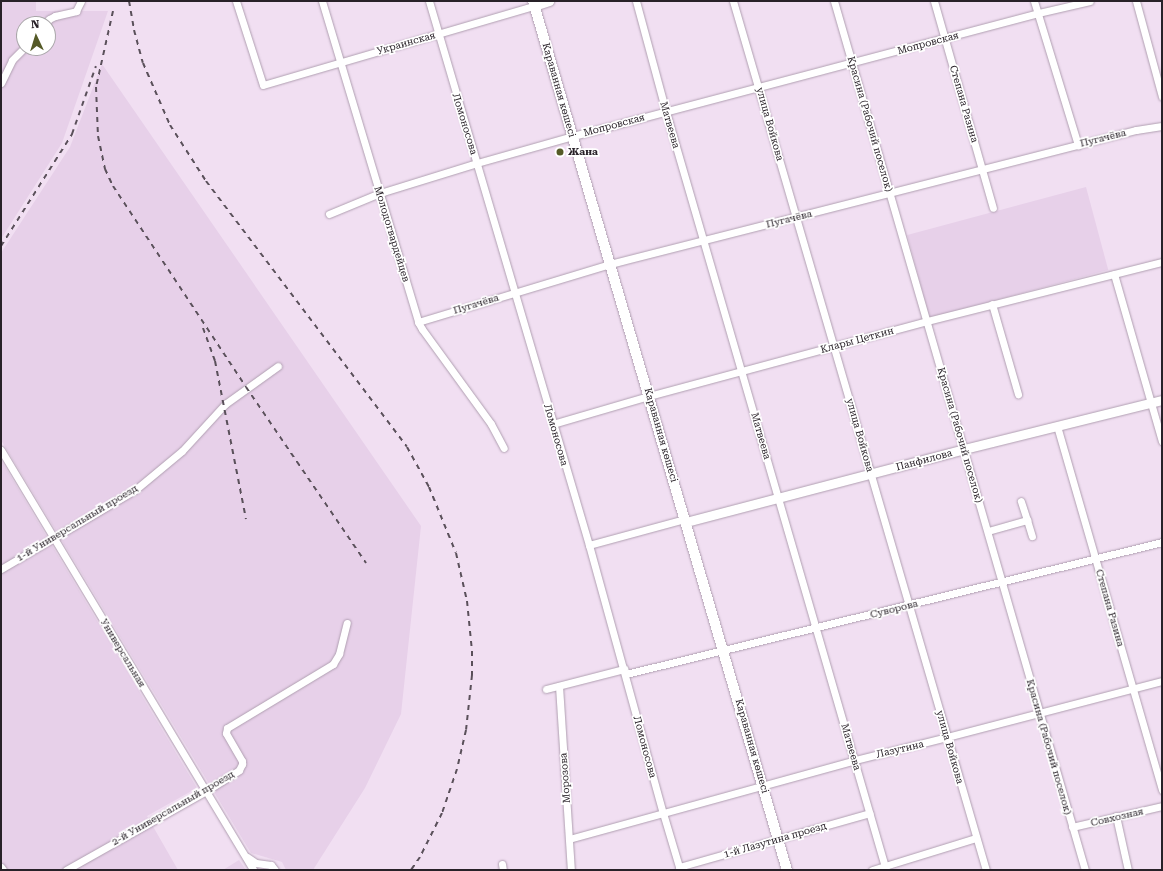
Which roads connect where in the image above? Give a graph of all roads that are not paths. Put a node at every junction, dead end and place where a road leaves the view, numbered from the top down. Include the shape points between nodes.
1 (81, 1) edge
2 (236, 1) edge
3 (322, 1) edge
4 (429, 1) edge
5 (549, 1) edge
6 (636, 1) edge
7 (733, 1) edge
8 (834, 1) edge
9 (934, 1) edge
10 (1034, 1) edge
11 (1090, 1) edge
12 (1136, 1) edge
13 (534, 3) edge
14 (1038, 13) junction
15 (55, 16) edge
16 (439, 34) junction
17 (945, 38) junction
18 (16, 56) edge
19 (339, 62) junction
20 (852, 63) junction
21 (1, 83) edge
22 (760, 87) junction
23 (1162, 97) edge
24 (666, 112) junction
25 (1162, 126) edge
26 (573, 136) junction
27 (1078, 145) junction
28 (477, 163) junction
29 (983, 169) junction
30 (380, 193) junction
31 (890, 193) junction
32 (993, 208) dead end
33 (329, 214) dead end
34 (797, 216) junction
35 (703, 240) junction
36 (1162, 262) edge
37 (610, 264) junction
38 (1114, 274) junction
39 (516, 293) junction
40 (992, 304) junction
41 (927, 320) junction
42 (418, 322) junction
43 (834, 346) junction
44 (278, 366) dead end
45 (742, 371) junction
46 (1018, 394) dead end
47 (649, 396) junction
48 (1162, 400) edge
49 (1151, 403) junction
50 (553, 424) junction
51 (1057, 426) junction
52 (1162, 441) edge
53 (504, 448) dead end
54 (964, 449) junction
55 (1, 450) edge
56 (871, 474) junction
57 (779, 498) junction
58 (1022, 501) dead end
59 (686, 520) junction
60 (1028, 520) junction
61 (988, 532) junction
62 (1032, 536) dead end
63 (54, 539) junction
64 (1162, 542) edge
65 (589, 545) junction
66 (1096, 559) junction
67 (1, 569) edge
68 (1002, 582) junction
69 (909, 605) junction
70 (347, 623) dead end
71 (817, 628) junction
72 (724, 651) junction
73 (625, 672) junction
74 (1162, 681) edge
75 (559, 686) junction
76 (1133, 688) junction
77 (546, 690) dead end
78 (1040, 713) junction
79 (947, 737) junction
80 (854, 760) junction
81 (763, 785) junction
82 (1162, 790) edge
83 (206, 791) junction
84 (1162, 806) edge
85 (663, 813) junction
86 (870, 813) junction
87 (1116, 816) junction
88 (1072, 827) junction
89 (976, 838) junction
90 (778, 839) junction
91 (570, 840) junction
92 (245, 856) junction
93 (1, 867) edge
94 (886, 868) edge
95 (680, 869) edge
96 (3, 870) edge
97 (66, 870) edge
98 (253, 870) edge
99 (275, 870) edge
100 (571, 870) edge
101 (787, 870) edge
102 (872, 870) edge
103 (986, 870) edge
104 (1085, 870) edge
105 (1128, 870) edge

1 - 15 street via 76,11
2 - 19 street, Украинская via 263,85
3 - 19 street, Молодогвардейцев
4 - 16 street, Ломоносова
5 - 13 street, Украинская
6 - 24 street, Матвеева
7 - 22 street, улица Войкова
8 - 20 street, Красина (Рабочий поселок)
9 - 17 street, Степана Разина
10 - 14 street
11 - 14 street, Мопровская
12 - 23 street
13 - 16 street, Украинская
13 - 26 main road, Караванная көшесі
14 - 17 street, Мопровская
14 - 27 street
16 - 19 street, Украинская
16 - 28 street, Ломоносова
17 - 20 street, Мопровская
17 - 29 street, Степана Разина
18 - 21 street
19 - 30 street, Молодогвардейцев
20 - 22 street, Мопровская
20 - 31 street, Красина (Рабочий поселок)
22 - 24 street, Мопровская
22 - 34 street, улица Войкова
24 - 26 street, Мопровская
24 - 35 street, Матвеева
25 - 27 street, Пугачёва
26 - 28 street, Мопровская
26 - 37 main road, Караванная көшесі
27 - 29 street, Пугачёва
28 - 30 street, Мопровская
28 - 39 street, Ломоносова
29 - 31 street, Пугачёва
29 - 32 street, Степана Разина
30 - 33 street, Мопровская
30 - 42 street, Молодогвардейцев
31 - 34 street, Пугачёва
31 - 41 street, Красина (Рабочий поселок)
34 - 35 street, Пугачёва
34 - 43 street, улица Войкова
35 - 37 street, Пугачёва
35 - 45 street, Матвеева
36 - 38 street, Клары Цеткин
37 - 39 street, Пугачёва
37 - 47 main road, Караванная көшесі
38 - 40 street, Клары Цеткин
38 - 49 street
39 - 42 street, Пугачёва
39 - 50 street, Ломоносова
40 - 41 street, Клары Цеткин
40 - 46 street
41 - 43 street, Клары Цеткин
41 - 54 street, Красина (Рабочий поселок)
42 - 53 street, Молодогвардейцев via 492,424
43 - 45 street, Клары Цеткин
43 - 56 street, улица Войкова
44 - 63 street, 1-й Универсальный проезд via 224,404 182,451 135,490
45 - 47 street, Клары Цеткин
45 - 57 street, Матвеева
47 - 50 street, Клары Цеткин
47 - 59 main road, Караванная көшесі
48 - 49 street, Панфилова
49 - 51 street, Панфилова
49 - 52 street
50 - 65 street, Ломоносова
51 - 54 street, Панфилова
51 - 66 street, Степана Разина
54 - 56 street, Панфилова
54 - 61 street, Красина (Рабочий поселок)
55 - 63 street, Универсальная
56 - 57 street, Панфилова
56 - 69 street, улица Войкова
57 - 59 street, Панфилова
57 - 71 street, Матвеева
58 - 60 street
59 - 65 street, Панфилова
59 - 72 main road, Караванная көшесі
60 - 61 street
60 - 62 street
61 - 68 street, Красина (Рабочий поселок)
63 - 67 street, 1-й Универсальный проезд
63 - 83 street, Универсальная
64 - 66 street, Суворова
65 - 73 street, Ломоносова
66 - 68 street, Суворова
66 - 76 street, Степана Разина
68 - 69 street, Суворова
68 - 78 street, Красина (Рабочий поселок)
69 - 71 street, Суворова
69 - 79 street, улица Войкова
70 - 83 street, 2-й Универсальный проезд via 339,654 333,664 227,728 226,732 242,764 239,770
71 - 72 street, Суворова
71 - 80 street, Матвеева
72 - 73 street, Суворова
72 - 81 main road, Караванная көшесі
73 - 75 street, Суворова
73 - 85 street, Ломоносова
74 - 76 street, Лазутина
75 - 77 street, Суворова
75 - 91 street, Морозова
76 - 78 street, Лазутина
76 - 82 street, Степана Разина
78 - 79 street, Лазутина
78 - 88 street, Красина (Рабочий поселок)
79 - 80 street, Лазутина
79 - 89 street, улица Войкова
80 - 81 street, Лазутина
80 - 86 street, Матвеева
81 - 85 street, Лазутина
81 - 90 main road, Караванная көшесі
83 - 92 street, Универсальная
83 - 97 street, 2-й Универсальный проезд
84 - 87 street, Совхозная
85 - 91 street, Лазутина
85 - 95 street, Ломоносова
86 - 90 street, 1-й Лазутина проезд
86 - 94 street, Матвеева
87 - 88 street, Совхозная
87 - 105 street
88 - 104 street, Красина (Рабочий поселок)
89 - 94 street
89 - 103 street, улица Войкова
90 - 95 street, 1-й Лазутина проезд
90 - 101 main road, Караванная көшесі
91 - 100 street, Морозова
92 - 98 street, Универсальная
92 - 99 street via 256,863 271,865
93 - 96 street
94 - 102 street

